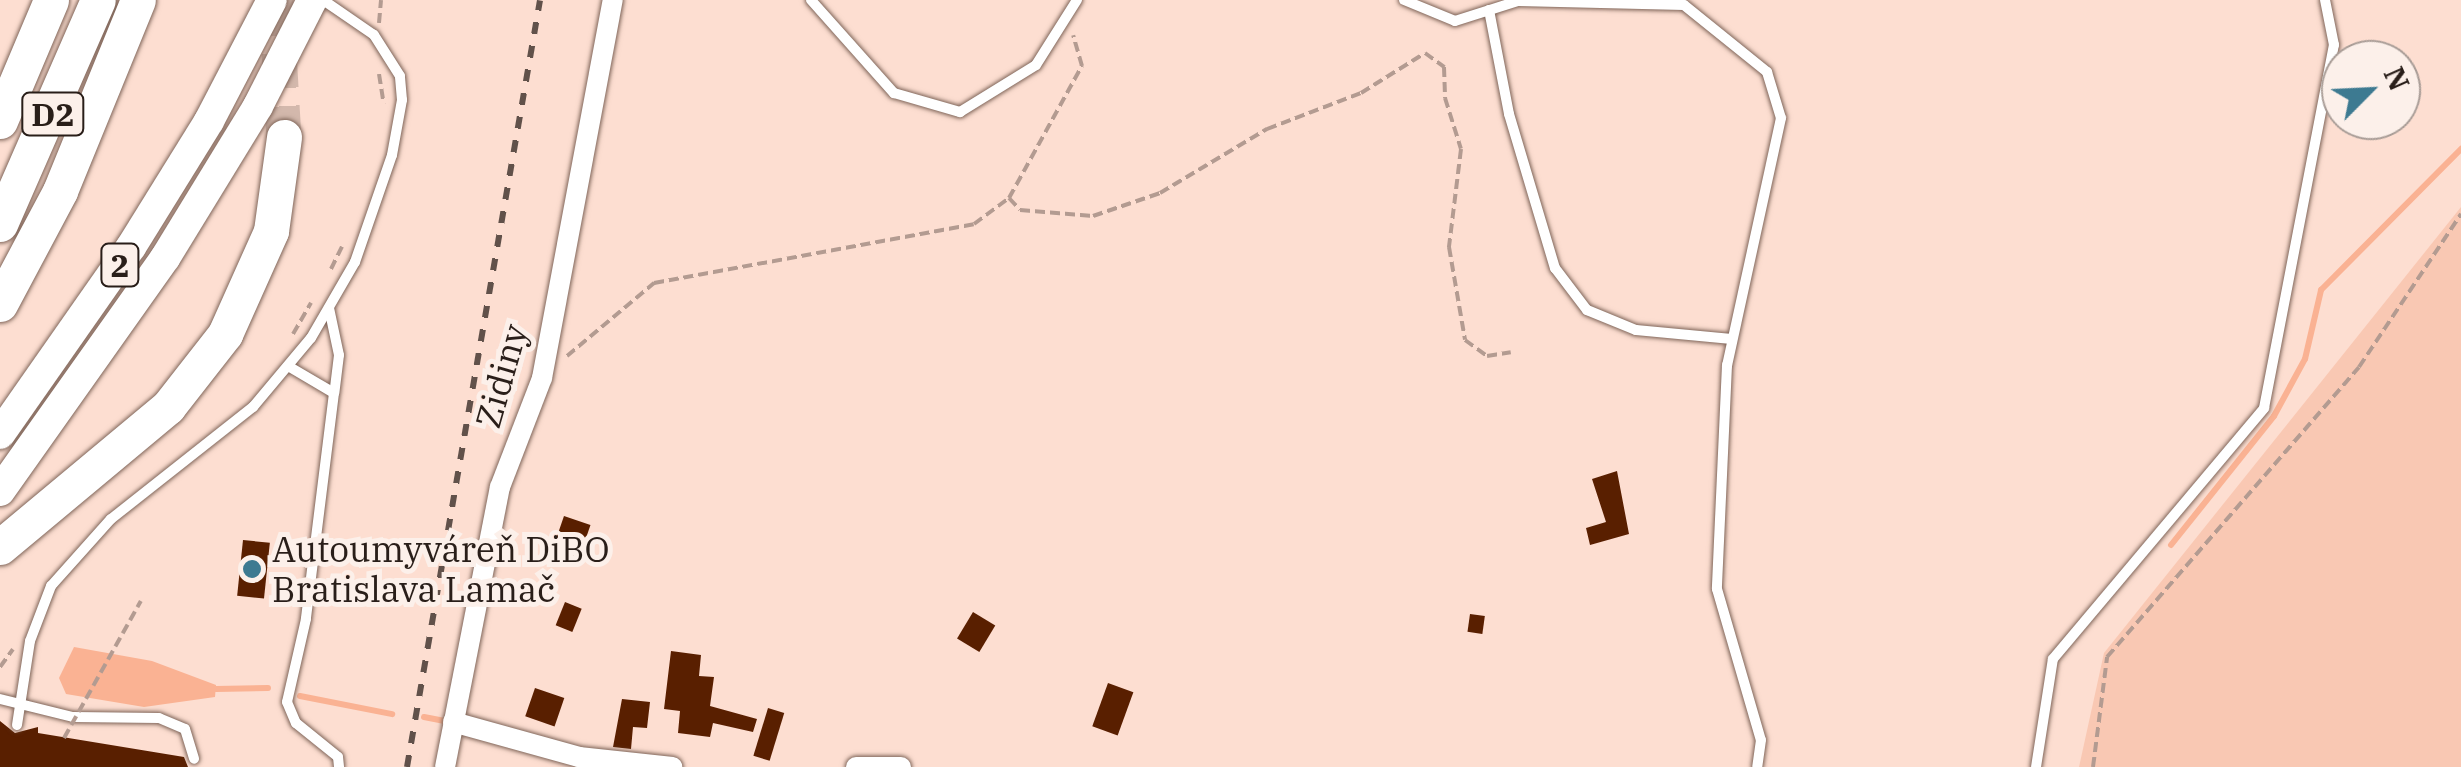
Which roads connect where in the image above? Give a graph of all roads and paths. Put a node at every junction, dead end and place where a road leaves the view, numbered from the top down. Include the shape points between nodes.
1 (51, 0) edge
2 (98, 0) edge
3 (138, 0) edge
4 (272, 0) edge
5 (312, 0) edge
6 (323, 0) edge
7 (381, 0) edge
8 (613, 0) edge
9 (811, 0) edge
10 (1078, 0) edge
11 (1404, 0) edge
12 (1518, 0) edge
13 (2325, 0) edge
14 (1489, 10) junction
15 (1066, 16) junction
16 (374, 35) junction
17 (0, 120) edge
18 (284, 137) tunnel mouth
19 (1009, 198) junction
20 (2461, 214) edge
21 (0, 224) edge
22 (0, 304) edge
23 (330, 308) junction
24 (1732, 339) junction
25 (1511, 352) dead end
26 (288, 366) junction
27 (542, 378) junction
28 (334, 392) junction
29 (0, 434) edge
30 (0, 491) edge
31 (0, 547) edge
32 (142, 600) dead end
33 (0, 698) edge
34 (20, 702) junction
35 (452, 722) junction
36 (17, 725) dead end
37 (64, 738) dead end
38 (194, 759) dead end
39 (339, 767) edge
40 (444, 767) edge
41 (672, 767) edge
42 (856, 767) edge
43 (901, 767) edge
44 (1757, 767) edge
45 (2036, 767) edge
46 (2093, 767) edge

1 - 17 highway
2 - 21 highway, D2
3 - 22 highway, D2 via 60,191
4 - 29 main road, 2 via 209,122 132,248
5 - 30 main road, 2 via 258,106 164,258
6 - 16 lane
7 - 16 path via 384,11
8 - 27 street, Zidiny
9 - 15 lane via 894,93 960,112 1036,65
10 - 15 lane
11 - 14 lane via 1455,20
12 - 14 lane
12 - 24 lane via 1684,5 1767,72 1781,118
13 - 45 lane via 2334,46 2264,408 2053,659
14 - 24 lane via 1509,114 1555,268 1587,310 1636,330
15 - 19 path via 1082,66
16 - 23 lane via 394,61 402,100 373,216
18 - 31 highway via 270,231 226,334 168,406
19 - 25 path via 1020,210 1093,216 1160,193 1240,144 1361,94 1425,53 1444,67 1460,149 1449,247 1465,340 1487,356
19 - 27 path via 974,224 654,283
20 - 46 path via 2359,367 2107,656
23 - 26 lane
23 - 28 lane via 339,355
24 - 44 lane via 1717,589 1761,740
26 - 28 lane
26 - 34 lane via 220,439 111,518 51,586 30,641
27 - 35 street, Zidiny via 500,487
28 - 39 lane via 306,620 287,702 296,723 338,756
32 - 37 path, bridge
33 - 34 lane
34 - 36 lane
34 - 38 lane via 74,717 158,718 186,729
35 - 40 street, Zidiny
35 - 41 street via 580,757
42 - 43 street

